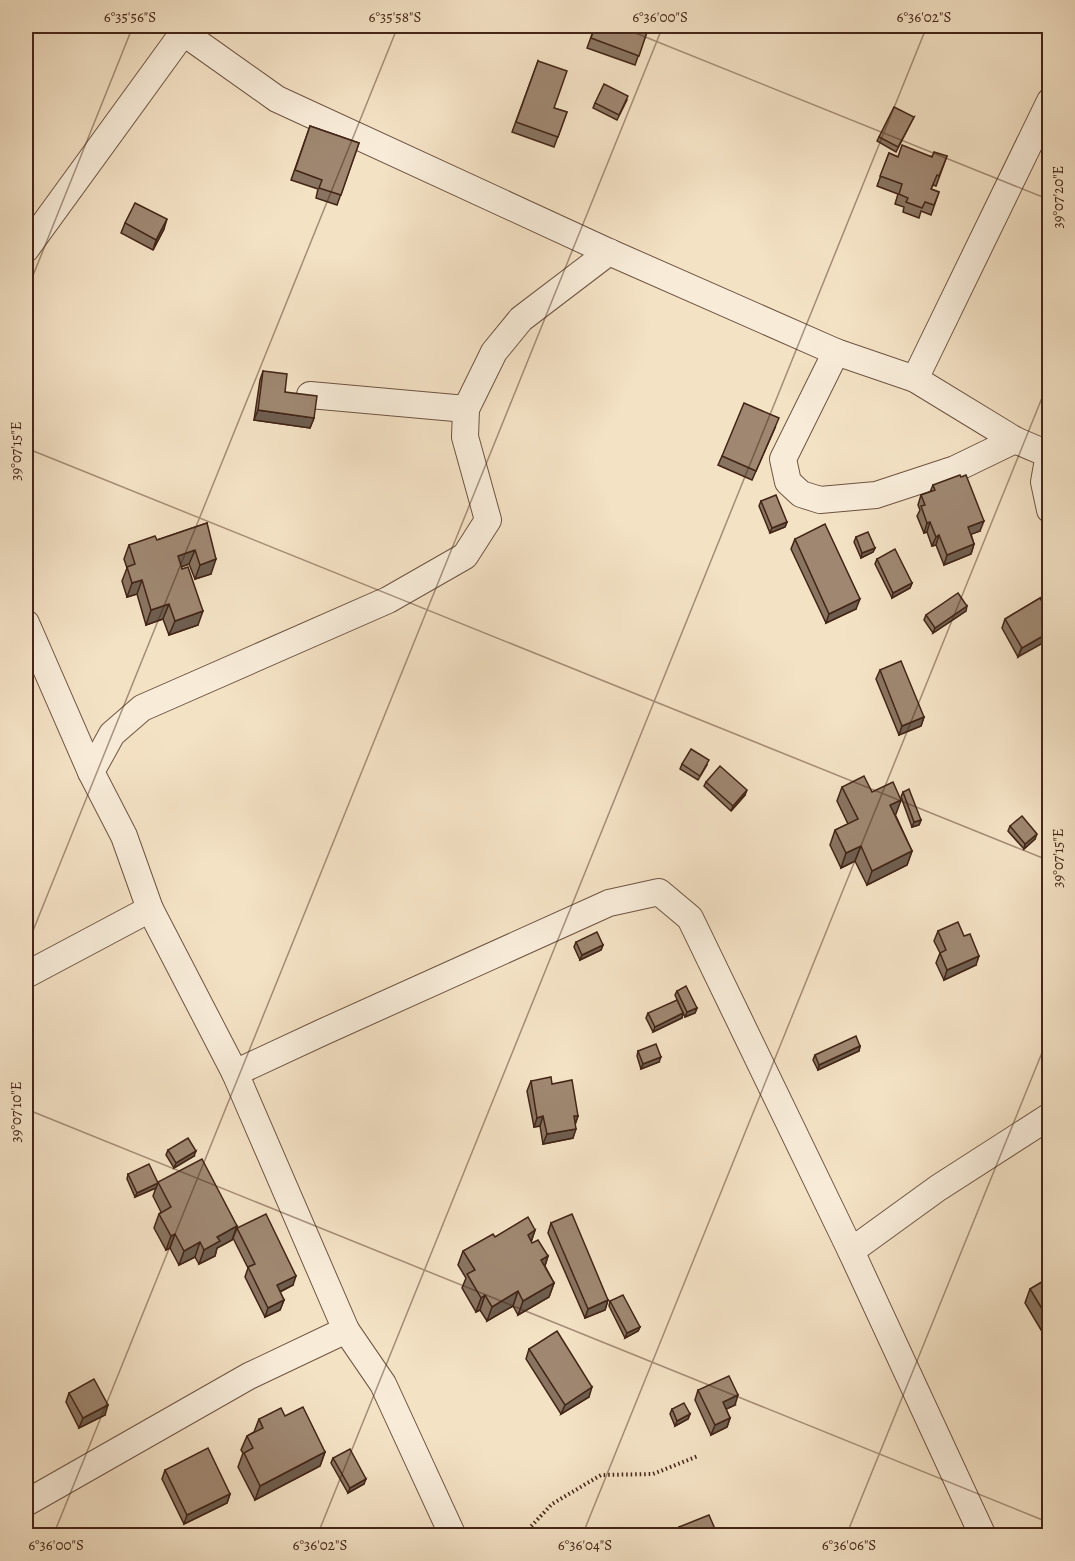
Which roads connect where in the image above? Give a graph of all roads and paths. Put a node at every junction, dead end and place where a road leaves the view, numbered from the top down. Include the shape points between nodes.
1 (186, 29) edge
2 (1050, 101) edge
3 (26, 249) edge
4 (609, 252) junction
5 (836, 352) junction
6 (915, 379) junction
7 (310, 395) edge
8 (466, 410) junction
9 (1015, 440) junction
10 (1049, 454) edge
11 (1050, 510) edge
12 (26, 624) edge
13 (91, 772) junction
14 (150, 909) junction
15 (26, 975) edge
16 (235, 1073) junction
17 (1050, 1116) edge
18 (851, 1251) junction
19 (346, 1330) junction
20 (698, 1456) dead end
21 (26, 1503) edge
22 (453, 1536) edge
23 (522, 1536) edge
24 (983, 1536) edge

1 - 3 street
1 - 4 street via 277,99
2 - 6 street
4 - 5 street
4 - 8 street via 521,319 494,352
5 - 6 street
5 - 9 street via 783,459 788,482 801,494 820,500 876,495 955,469
6 - 9 street
7 - 8 street
8 - 13 street via 465,437 488,520 465,556 388,600 142,708 112,734
9 - 10 street
10 - 11 street via 1044,482
12 - 13 street
13 - 14 street via 124,836
14 - 15 street
14 - 16 street
16 - 18 street via 609,903 659,892 690,918
16 - 19 street
17 - 18 street via 938,1188
18 - 24 street
19 - 21 street via 249,1376
19 - 22 street via 383,1384
20 - 23 path via 653,1474 602,1475 552,1504

